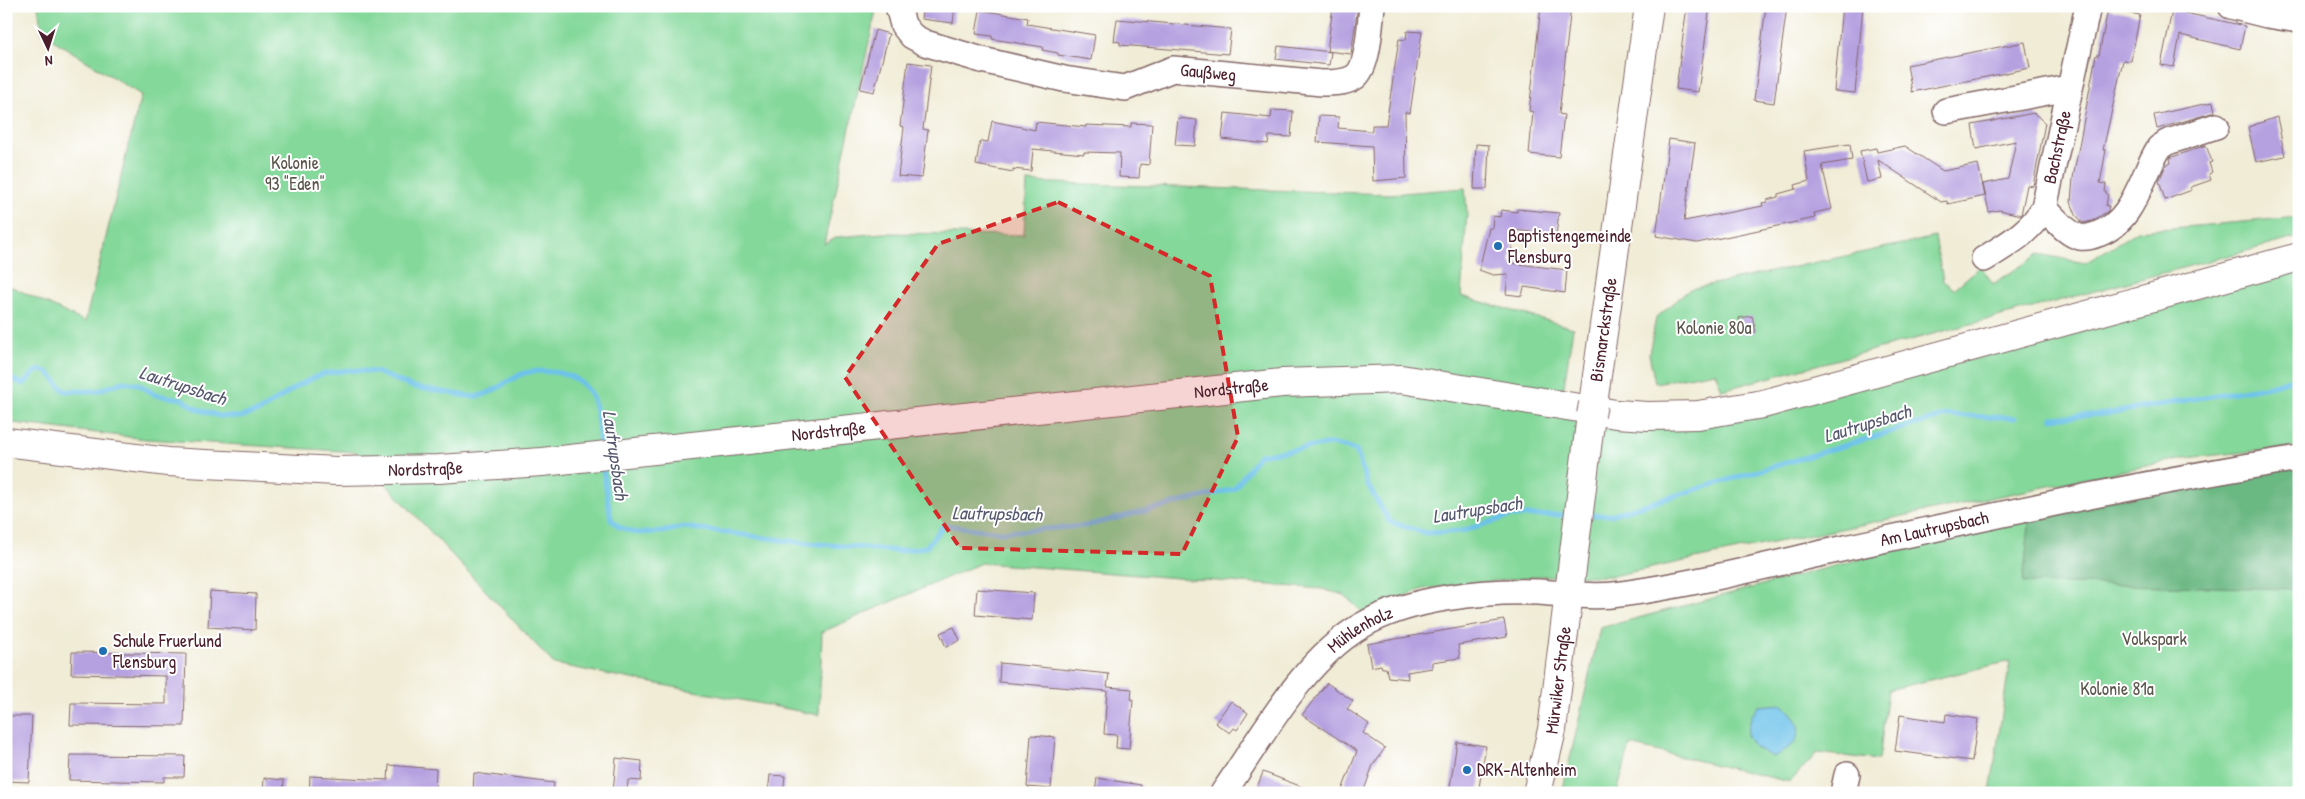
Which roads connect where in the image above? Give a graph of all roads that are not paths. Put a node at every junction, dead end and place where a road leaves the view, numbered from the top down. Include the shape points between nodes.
1 (898, 6) edge
2 (1372, 6) edge
3 (1649, 6) edge
4 (2088, 6) edge
5 (2231, 6) edge
6 (2299, 20) edge
7 (2070, 88) junction
8 (1946, 111) dead end
9 (2216, 126) dead end
10 (2044, 208) junction
11 (2299, 257) edge
12 (1984, 259) dead end
13 (6, 442) edge
14 (2299, 458) edge
15 (1569, 595) junction
16 (1223, 793) edge
17 (1537, 793) edge

1 - 2 street, Gaußweg via 903,25 912,36 925,43 1064,79 1125,88 1174,69 1322,83 1343,82 1355,77 1363,65
3 - 15 main road, Bismarckstraße, bridge via 1606,302
4 - 7 street, Bachstraße
5 - 6 street
7 - 8 street
7 - 10 street, Bachstraße
9 - 10 street via 2159,148 2129,210 2106,231 2080,237 2069,232
10 - 12 street, Bachstraße via 2034,225
11 - 13 main road, Nordstraße via 1763,404 1698,415 1648,416 1401,379 1361,379 1282,383 542,462 439,469 336,471 168,462
14 - 15 street, Am Lautrupsbach via 2104,492 1674,585 1618,595
15 - 16 street, Mühlenholz via 1507,592 1424,602 1393,611 1362,626 1328,650 1301,680
15 - 17 main road, Mürwiker Straße via 1552,730

